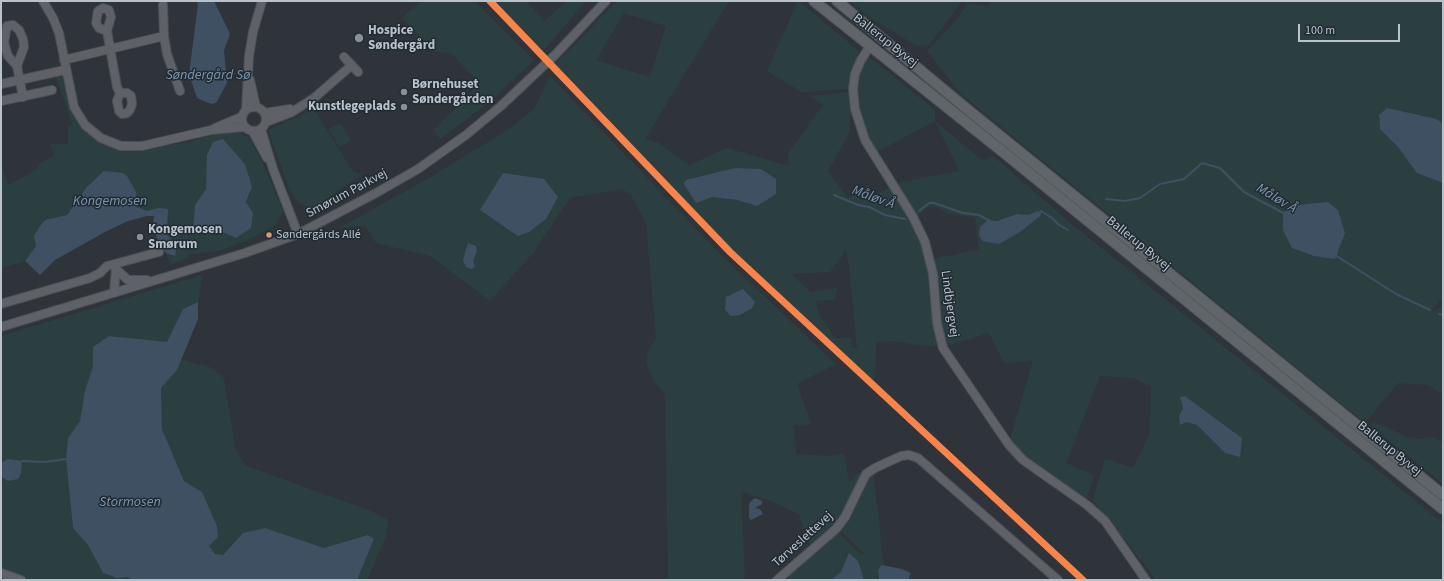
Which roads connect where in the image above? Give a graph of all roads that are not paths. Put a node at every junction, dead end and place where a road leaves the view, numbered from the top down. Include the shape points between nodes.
1 (43, 1) edge
2 (262, 1) edge
3 (602, 1) edge
4 (606, 1) edge
5 (814, 1) edge
6 (837, 1) edge
7 (163, 5) dead end
8 (588, 20) junction
9 (106, 31) dead end
10 (164, 36) junction
11 (870, 46) junction
12 (109, 50) junction
13 (344, 57) dead end
14 (64, 60) junction
15 (352, 65) junction
16 (17, 66) dead end
17 (65, 70) junction
18 (358, 72) dead end
19 (248, 76) junction
20 (20, 79) junction
21 (1, 84) edge
22 (52, 90) dead end
23 (180, 91) dead end
24 (120, 92) dead end
25 (23, 97) junction
26 (1, 101) edge
27 (256, 107) junction
28 (246, 110) junction
29 (241, 117) junction
30 (265, 118) junction
31 (244, 127) junction
32 (211, 130) junction
33 (257, 131) junction
34 (298, 234) junction
35 (159, 252) dead end
36 (116, 266) junction
37 (170, 277) junction
38 (114, 293) junction
39 (1, 304) edge
40 (1, 327) edge
41 (1443, 494) edge
42 (1443, 509) edge
43 (1, 573) edge
44 (21, 580) edge
45 (777, 580) edge
46 (1058, 580) edge
47 (1146, 580) edge

1 - 14 street via 59,33
2 - 19 street via 253,32
3 - 8 street, Smørum Parkvej
4 - 8 street, Smørum Parkvej
5 - 11 main road, Ballerup Byvej
6 - 41 main road, Ballerup Byvej
7 - 10 street
8 - 34 street, Smørum Parkvej via 537,73 466,134 418,169
9 - 12 street
10 - 12 street
10 - 23 street via 167,54
11 - 42 main road, Ballerup Byvej
11 - 47 street, Lindbjergvej via 855,74 855,108 865,140 913,217 925,242 933,274 937,323 943,348 1008,445 1023,460 1087,505 1105,521
12 - 14 street
12 - 24 street
13 - 15 street
14 - 17 street
15 - 18 street
15 - 30 street via 315,97 297,108
16 - 20 street
17 - 20 street
17 - 32 street via 78,116 92,132 111,143 121,146 142,146
19 - 27 street
19 - 28 street
20 - 21 street
20 - 25 street
22 - 25 street
25 - 26 street
27 - 28 street
27 - 30 street
28 - 29 street
29 - 31 street
29 - 32 street
30 - 33 street
31 - 32 street
31 - 33 street
33 - 34 street
34 - 37 street, Smørum Parkvej
35 - 36 street
36 - 37 street via 122,276 133,281
36 - 38 street
36 - 39 street via 90,278
37 - 38 street, Smørum Parkvej
38 - 40 street, Smørum Parkvej
43 - 44 street
45 - 46 street, Tørveslettevej via 836,530 866,474 901,456 909,455 918,458

